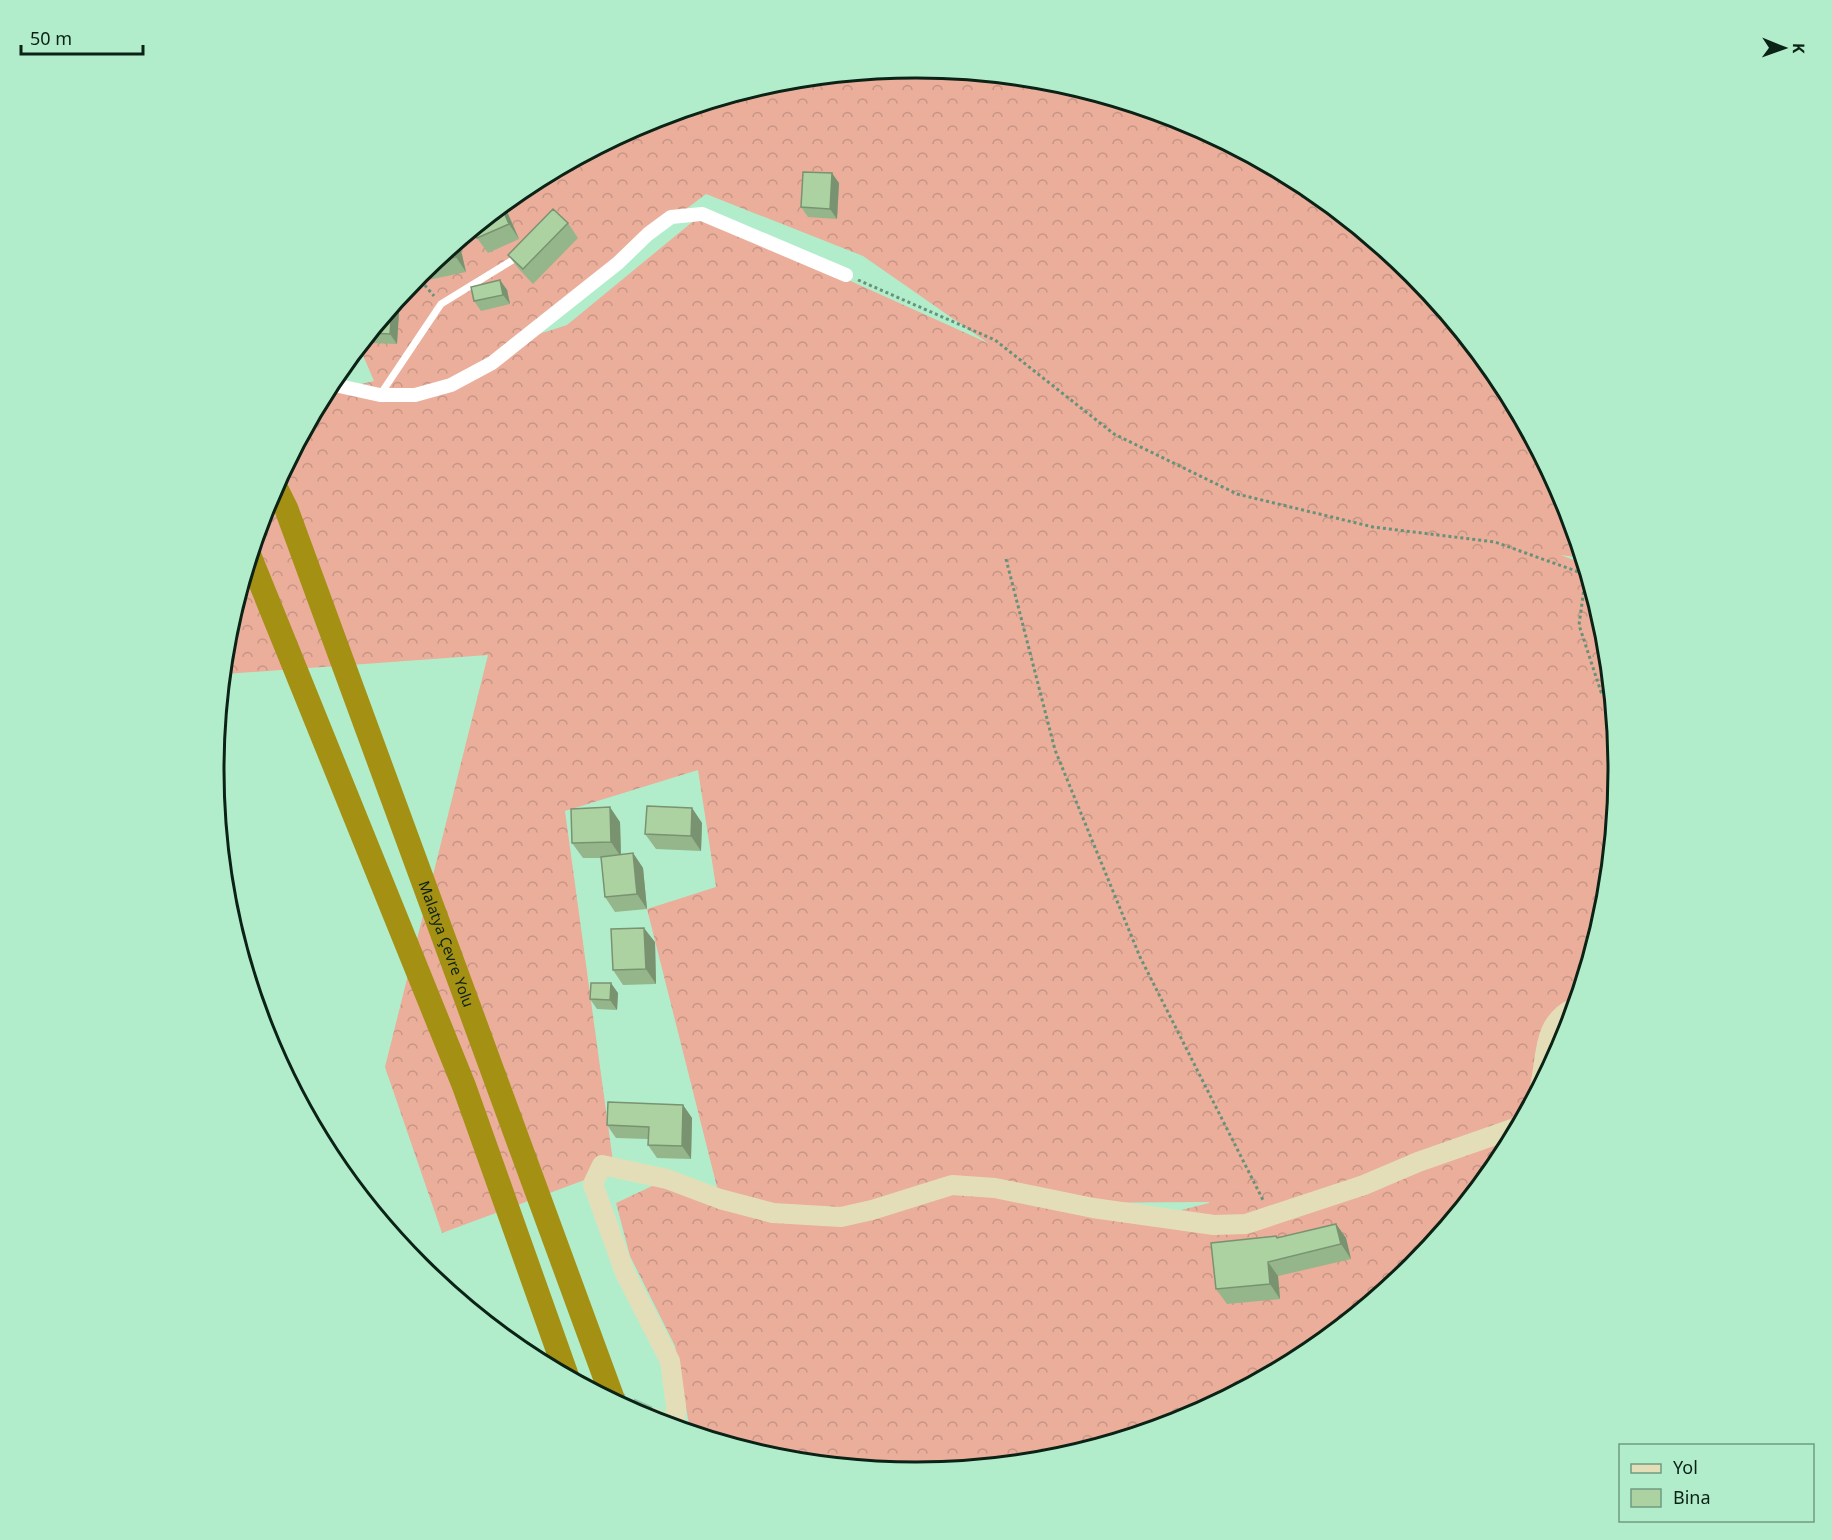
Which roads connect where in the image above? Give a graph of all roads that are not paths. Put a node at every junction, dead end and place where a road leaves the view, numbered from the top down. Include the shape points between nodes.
1 (516, 258) edge
2 (846, 275) road end
3 (341, 386) edge
4 (380, 395) junction
5 (280, 498) edge
6 (255, 569) edge
7 (1562, 1016) edge
8 (1544, 1059) edge
9 (1505, 1131) edge
10 (563, 1365) edge
11 (610, 1391) edge
12 (675, 1418) edge

1 - 4 lane via 441,304
2 - 4 street via 702,214 671,217 492,363 451,385 416,395
3 - 4 street
5 - 11 highway, Malatya Çevre Yolu
6 - 10 highway via 464,1086
7 - 8 street via 1549,1031
9 - 12 street via 1246,1224 1214,1225 1093,1208 995,1188 951,1185 841,1216 773,1213 667,1179 602,1165 592,1184 625,1273 670,1360

